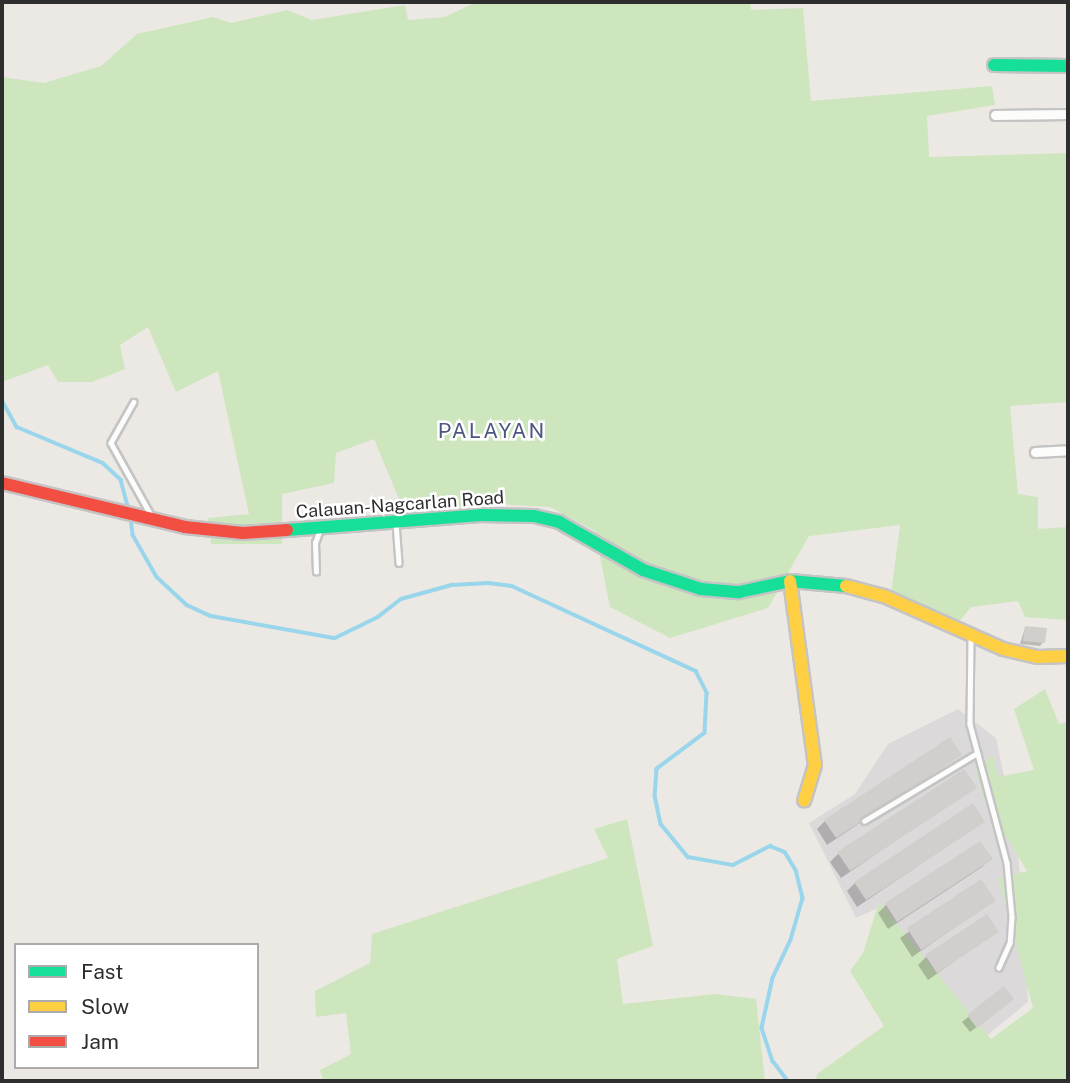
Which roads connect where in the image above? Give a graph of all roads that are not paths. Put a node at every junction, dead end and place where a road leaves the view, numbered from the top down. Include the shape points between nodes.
1 (994, 65) dead end
2 (1068, 66) edge
3 (1068, 114) edge
4 (995, 115) dead end
5 (134, 402) dead end
6 (1068, 450) edge
7 (1035, 452) dead end
8 (2, 483) edge
9 (148, 517) junction
10 (396, 522) junction
11 (320, 529) junction
12 (399, 563) dead end
13 (316, 572) dead end
14 (790, 581) junction
15 (971, 638) junction
16 (1068, 656) edge
17 (977, 753) junction
18 (804, 800) dead end
19 (864, 821) dead end
20 (999, 968) dead end

1 - 2 main road
3 - 4 street
5 - 9 lane via 111,443
6 - 7 street
8 - 9 main road, Calauan-Nagcarlan Road
9 - 11 main road, Calauan-Nagcarlan Road via 243,533
10 - 11 main road, Calauan-Nagcarlan Road
10 - 12 lane
10 - 14 main road, Calauan-Nagcarlan Road via 534,516 568,527 643,570 701,589 739,592
11 - 13 lane via 315,543
14 - 15 main road, Calauan-Nagcarlan Road via 861,589
14 - 18 main road via 814,765
15 - 16 main road, Calauan-Nagcarlan Road via 1038,657
15 - 17 lane via 970,724
17 - 19 lane
17 - 20 lane via 1008,877 1013,930

